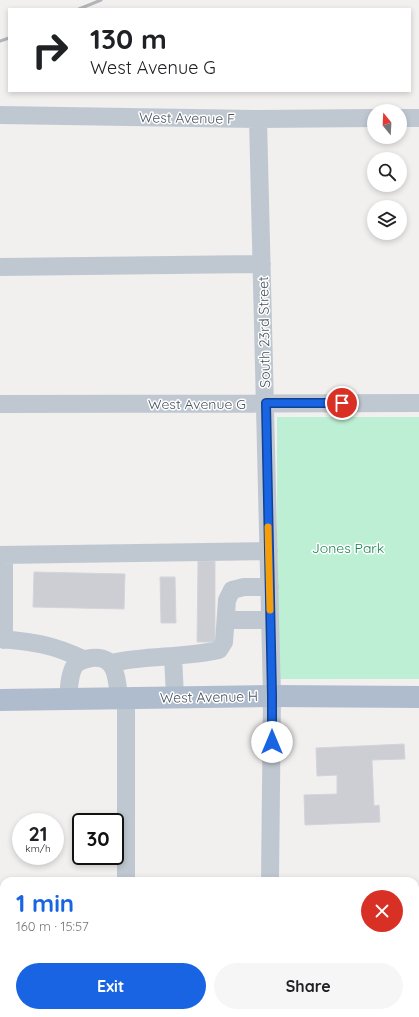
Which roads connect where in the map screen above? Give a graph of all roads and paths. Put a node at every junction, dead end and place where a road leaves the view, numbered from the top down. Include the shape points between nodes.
1 (0, 115) edge
2 (367, 118) edge
3 (407, 118) edge
4 (419, 118) edge
5 (258, 119) junction
6 (262, 264) junction
7 (0, 267) edge
8 (266, 403) junction
9 (419, 403) edge
10 (0, 404) edge
11 (269, 552) junction
12 (2, 555) edge
13 (270, 587) junction
14 (226, 620) junction
15 (270, 620) junction
16 (2, 639) edge
17 (173, 656) junction
18 (83, 659) junction
19 (111, 663) junction
20 (272, 696) junction
21 (175, 697) junction
22 (419, 697) edge
23 (122, 698) junction
24 (68, 699) junction
25 (0, 700) edge
26 (126, 877) edge
27 (270, 877) edge

1 - 5 street, West Avenue F
2 - 5 street, West Avenue F
3 - 4 street
5 - 6 street, South 23rd Street
6 - 7 street
6 - 8 street, South 23rd Street
8 - 9 street, West Avenue G
8 - 10 street, West Avenue G
8 - 11 street, South 23rd Street
11 - 12 street
11 - 13 street, South 23rd Street
12 - 16 street
13 - 14 street via 244,587 232,590 227,600
13 - 15 street, South 23rd Street
14 - 15 street
14 - 17 street via 224,642 219,650
15 - 20 street, South 23rd Street
16 - 18 street via 44,644
17 - 19 street via 131,658
17 - 21 street
18 - 19 street via 104,659
18 - 24 street via 71,673
19 - 23 street
20 - 21 main road, West Avenue H
20 - 22 main road, West Avenue H
20 - 27 street, South 23rd Street
21 - 23 main road, West Avenue H
23 - 24 main road, West Avenue H
23 - 26 street
24 - 25 main road, West Avenue H

